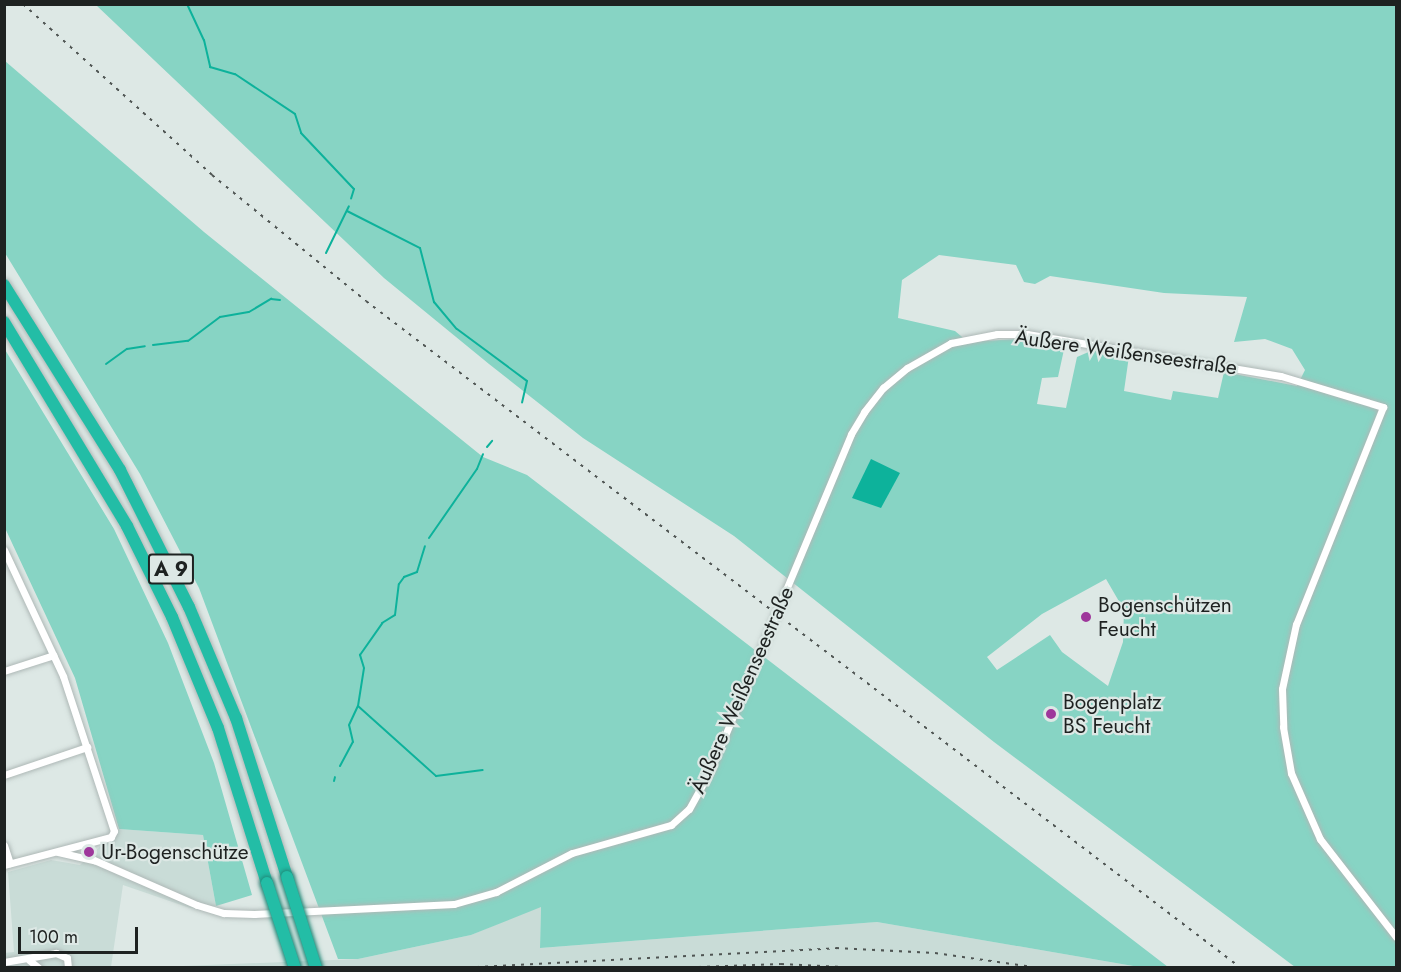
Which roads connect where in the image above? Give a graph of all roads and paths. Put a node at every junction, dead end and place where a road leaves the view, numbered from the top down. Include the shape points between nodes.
1 (4, 285) edge
2 (4, 322) edge
3 (4, 550) edge
4 (54, 655) junction
5 (4, 671) edge
6 (87, 747) junction
7 (4, 775) edge
8 (4, 845) edge
9 (58, 852) junction
10 (7, 864) edge
11 (1396, 937) edge
12 (29, 960) junction
13 (4, 962) edge
14 (39, 968) edge
15 (68, 968) edge
16 (295, 968) edge
17 (316, 968) edge

1 - 17 highway, A 9, bridge via 120,470 189,607 236,718
2 - 16 highway, A 9, bridge via 128,526 172,617 218,728
3 - 4 street
4 - 5 street
4 - 6 street
6 - 7 street
6 - 9 street via 114,831 111,837
8 - 10 street
9 - 10 street
9 - 11 street, Äußere Weißenseestraße via 94,860 196,905 224,913 454,904 496,892 572,853 658,831 689,809 711,769 851,434 883,388 928,355 974,337 1027,334 1227,366 1383,407 1293,634 1282,689 1283,727 1291,773 1320,839
12 - 13 street
12 - 14 street
12 - 15 street via 56,953 67,958

